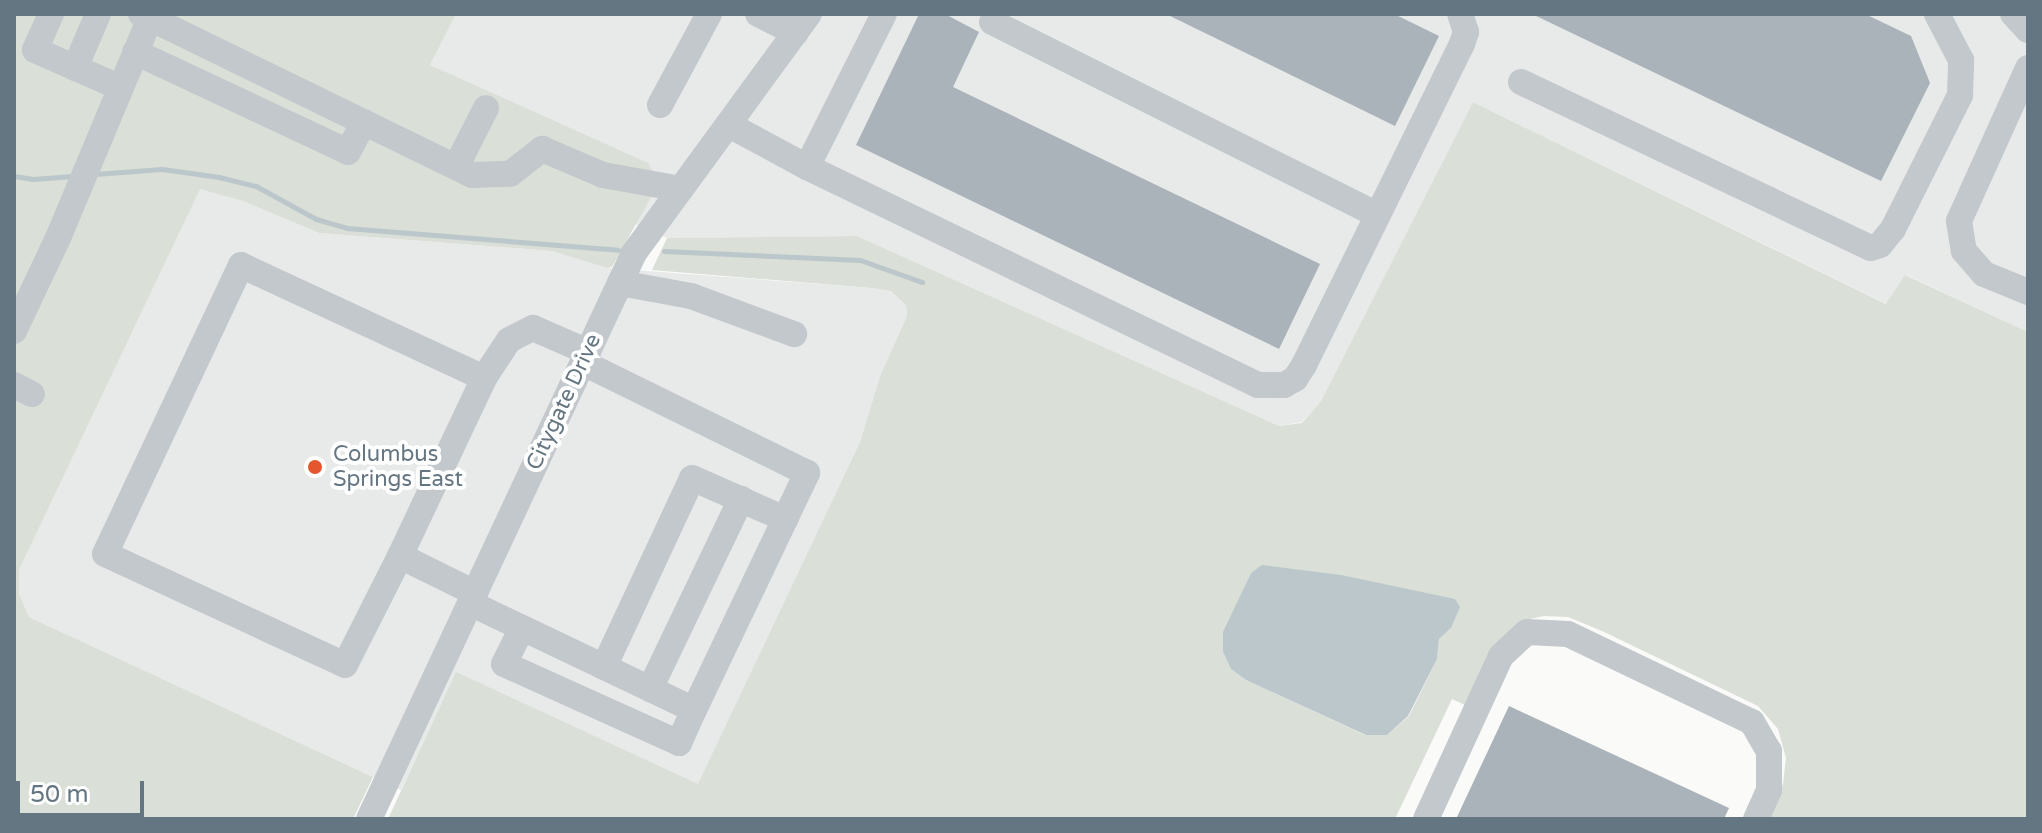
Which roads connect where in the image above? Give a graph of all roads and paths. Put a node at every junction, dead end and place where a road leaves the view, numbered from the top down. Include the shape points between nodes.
1 (51, 14) edge
2 (98, 14) edge
3 (709, 14) edge
4 (758, 14) edge
5 (884, 14) edge
6 (1460, 14) edge
7 (1937, 14) edge
8 (2013, 14) edge
9 (146, 16) edge
10 (992, 22) dead end
11 (802, 23) edge
12 (2028, 30) edge
13 (135, 52) junction
14 (75, 68) junction
15 (2028, 68) edge
16 (1521, 82) dead end
17 (119, 87) junction
18 (660, 105) dead end
19 (486, 108) dead end
20 (364, 122) junction
21 (729, 125) junction
22 (456, 167) junction
23 (807, 167) junction
24 (681, 189) junction
25 (1377, 215) junction
26 (620, 283) junction
27 (2028, 292) edge
28 (14, 331) edge
29 (794, 334) dead end
30 (586, 358) junction
31 (484, 378) junction
32 (741, 499) junction
33 (785, 519) junction
34 (400, 556) junction
35 (473, 598) junction
36 (522, 628) junction
37 (604, 667) junction
38 (650, 689) junction
39 (694, 710) junction
40 (369, 819) edge
41 (1426, 819) edge
42 (1756, 819) edge

1 - 14 street via 35,50
2 - 14 street
3 - 18 street
4 - 11 street
5 - 23 street
6 - 25 street via 1466,32 1462,44
7 - 16 street via 1961,60 1960,95 1893,229 1871,248
8 - 12 street
9 - 13 street
9 - 20 street
10 - 25 street
11 - 21 street, Citygate Drive
13 - 17 street
13 - 20 street via 348,152
14 - 17 street
15 - 27 street via 1959,221 1964,251 1984,274
17 - 28 street
19 - 22 street
20 - 22 street
21 - 23 street
21 - 24 street, Citygate Drive
22 - 24 street via 472,175 510,174 542,149 603,175
23 - 25 street via 1271,387 1295,379 1304,365
24 - 26 street, Citygate Drive via 634,253
26 - 29 street via 691,296
26 - 30 street, Citygate Drive
30 - 31 street via 533,328 509,340
30 - 33 street via 807,473
30 - 35 street, Citygate Drive
31 - 34 street
31 - 34 street via 241,265 105,554 345,665
32 - 33 street
32 - 37 street via 692,478
32 - 38 street
33 - 39 street
34 - 35 street
35 - 36 street
35 - 40 street, Citygate Drive
36 - 37 street
36 - 39 street via 504,664 679,743
37 - 38 street
38 - 39 street
41 - 42 street via 1501,656 1527,632 1568,634 1752,722 1769,751 1769,790

